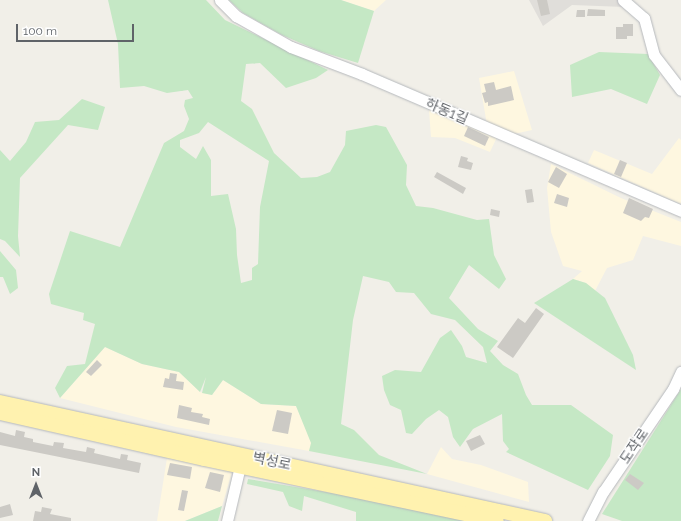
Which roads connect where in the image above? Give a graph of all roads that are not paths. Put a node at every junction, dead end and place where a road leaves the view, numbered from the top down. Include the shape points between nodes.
1 (220, 0) edge
2 (623, 0) edge
3 (681, 90) edge
4 (681, 211) edge
5 (681, 372) edge
6 (0, 402) edge
7 (0, 413) edge
8 (240, 466) junction
9 (227, 521) edge
10 (497, 521) edge
11 (545, 521) edge
12 (588, 521) edge

1 - 4 street, 하동1길 via 236,16 291,47 362,74
2 - 3 street via 644,18 654,55
5 - 12 street, 도작로 via 673,388 603,492
6 - 11 main road, 벽성로
7 - 8 main road, 벽성로
8 - 9 street
8 - 10 main road, 벽성로

